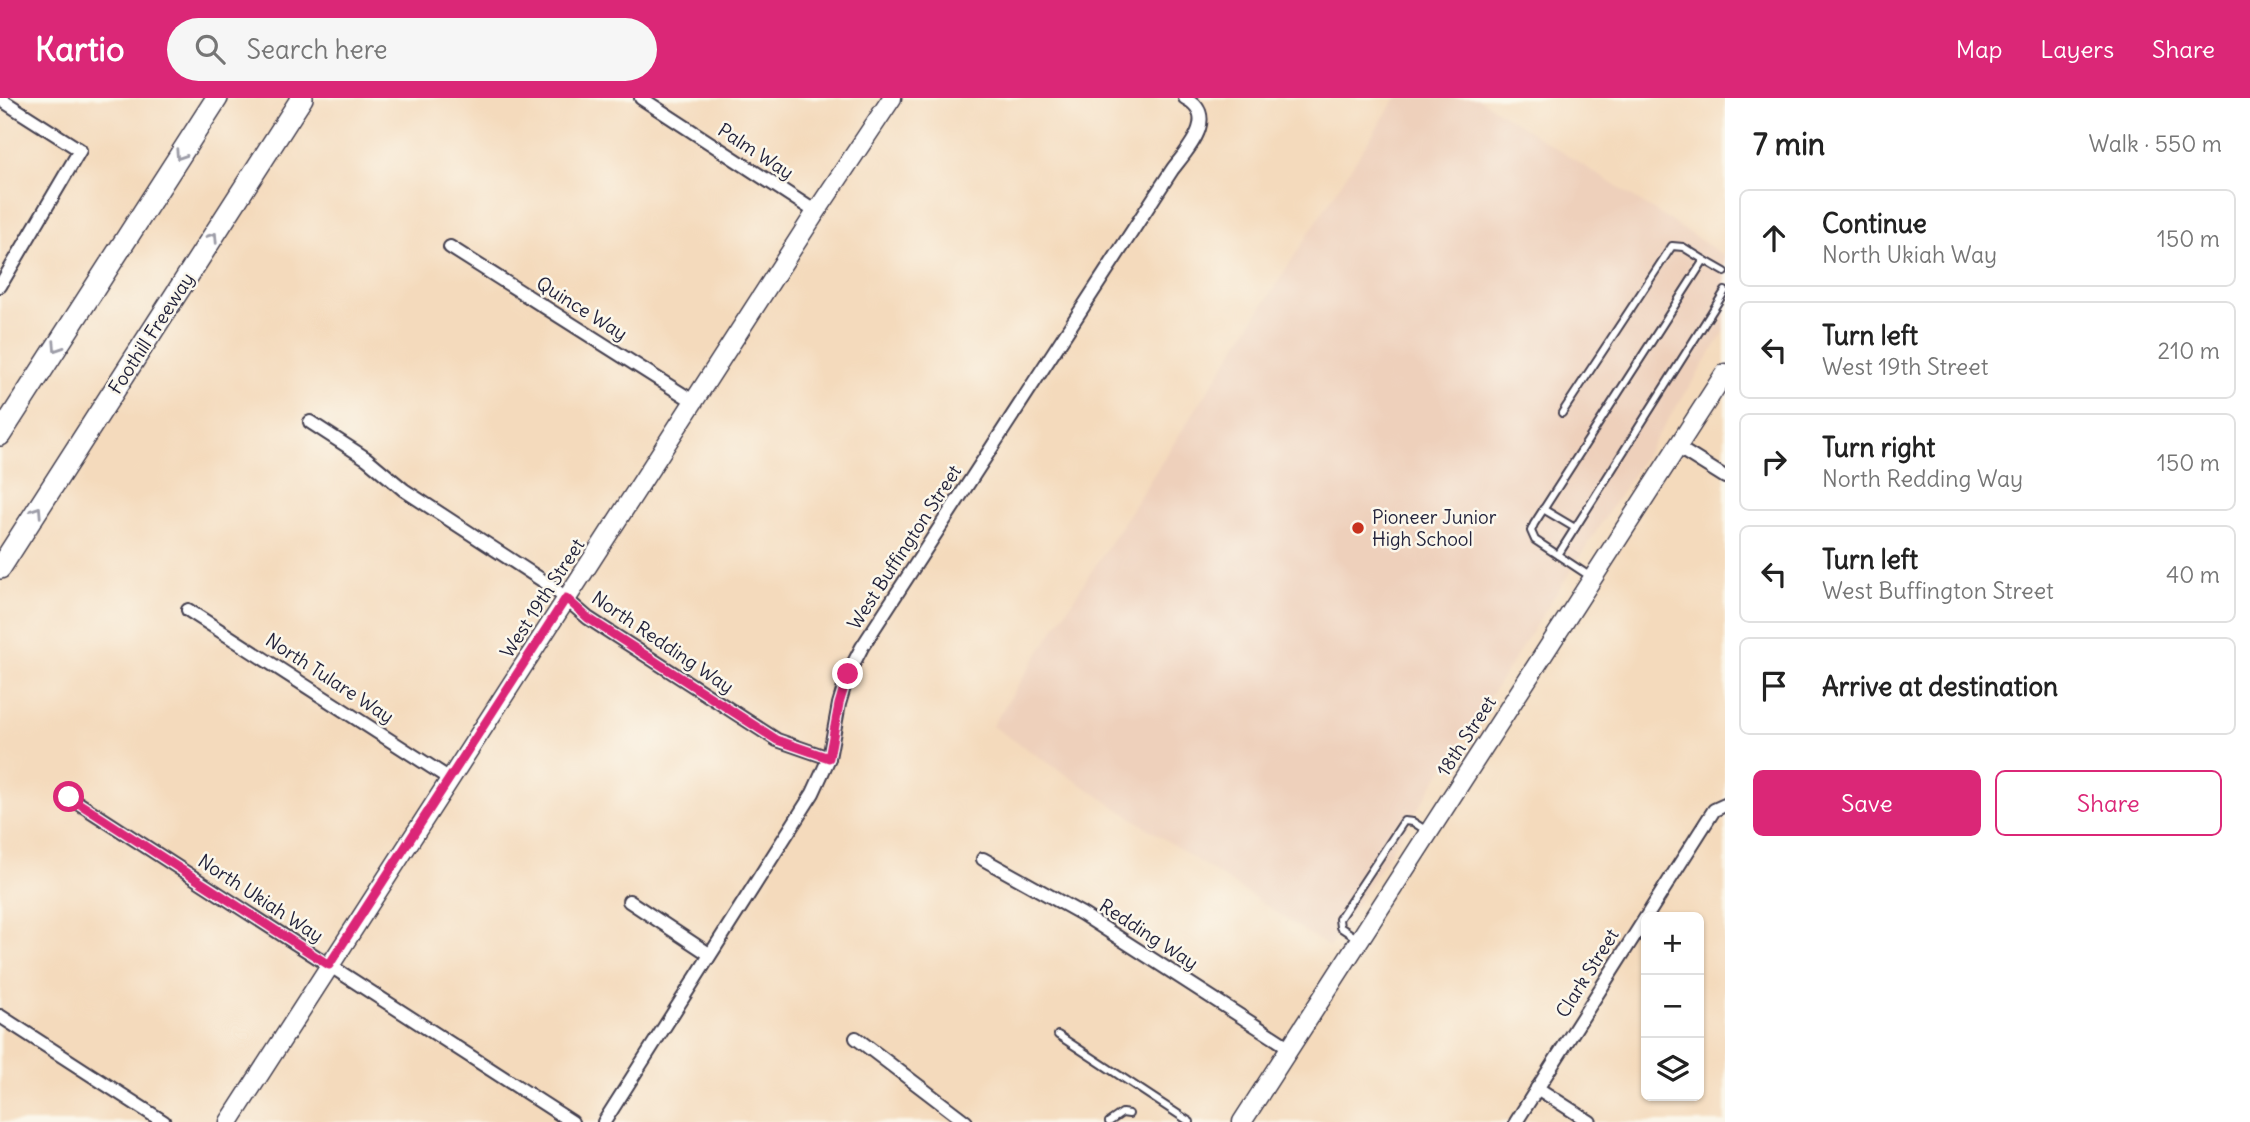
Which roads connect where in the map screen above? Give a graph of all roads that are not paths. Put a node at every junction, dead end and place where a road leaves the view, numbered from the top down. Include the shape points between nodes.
1 (217, 98) edge
2 (302, 98) edge
3 (641, 98) edge
4 (892, 98) edge
5 (1185, 98) edge
6 (0, 99) edge
7 (816, 212) junction
8 (450, 247) dead end
9 (1704, 260) junction
10 (1725, 272) edge
11 (0, 286) edge
12 (1725, 291) edge
13 (1725, 373) edge
14 (693, 401) junction
15 (1562, 413) dead end
16 (310, 422) dead end
17 (0, 435) edge
18 (1678, 447) junction
19 (1725, 477) edge
20 (1543, 509) junction
21 (1575, 528) junction
22 (1558, 555) junction
23 (0, 568) edge
24 (1593, 578) junction
25 (566, 598) junction
26 (188, 610) dead end
27 (829, 758) junction
28 (450, 779) junction
29 (69, 797) dead end
30 (1719, 807) edge
31 (1429, 832) junction
32 (983, 859) dead end
33 (629, 901) dead end
34 (1360, 940) junction
35 (709, 954) junction
36 (329, 965) junction
37 (0, 1016) edge
38 (1058, 1035) dead end
39 (856, 1038) dead end
40 (1290, 1048) junction
41 (1537, 1088) junction
42 (1129, 1114) dead end
43 (164, 1122) edge
44 (229, 1122) edge
45 (572, 1122) edge
46 (604, 1122) edge
47 (966, 1122) edge
48 (1109, 1122) edge
49 (1190, 1122) edge
50 (1242, 1122) edge
51 (1516, 1122) edge
52 (1590, 1122) edge

1 -> 17 highway
23 -> 2 highway, Foothill Freeway
3 - 7 street, Palm Way
4 - 7 main road, West 19th Street
5 - 27 street, West Buffington Street via 1195,103 1201,115 1192,143 862,647 839,704
6 - 11 street via 80,150
7 - 14 main road, West 19th Street
8 - 14 street, Quince Way
9 - 10 lane
9 - 15 lane via 1683,247 1671,246
9 - 20 lane
12 - 21 lane
13 - 18 main road, 18th Street
14 - 25 main road, West 19th Street
16 - 25 street, North Redding Way
18 - 19 street
18 - 24 main road, 18th Street
20 - 21 lane
20 - 22 lane via 1532,536
21 - 22 lane
22 - 24 lane
24 - 31 main road, 18th Street
25 - 27 street, North Redding Way via 588,618 777,740
25 - 28 main road, West 19th Street
26 - 28 street, North Tulare Way
27 - 35 street, West Buffington Street via 813,793
28 - 36 main road, West 19th Street
29 - 36 street, North Ukiah Way
30 - 41 street, Clark Street
31 - 34 main road, 18th Street
31 - 34 lane via 1409,820 1399,825 1339,919 1340,927
32 - 40 street, Redding Way via 1082,914
33 - 35 street
34 - 40 main road, 18th Street
35 - 46 street, West Buffington Street
36 - 44 main road, West 19th Street
36 - 45 street, North Ukiah Way
37 - 43 street
38 - 49 lane
39 - 47 street
40 - 50 main road, 18th Street
41 - 51 street, Clark Street
41 - 52 street
42 - 48 lane via 1122,1113

